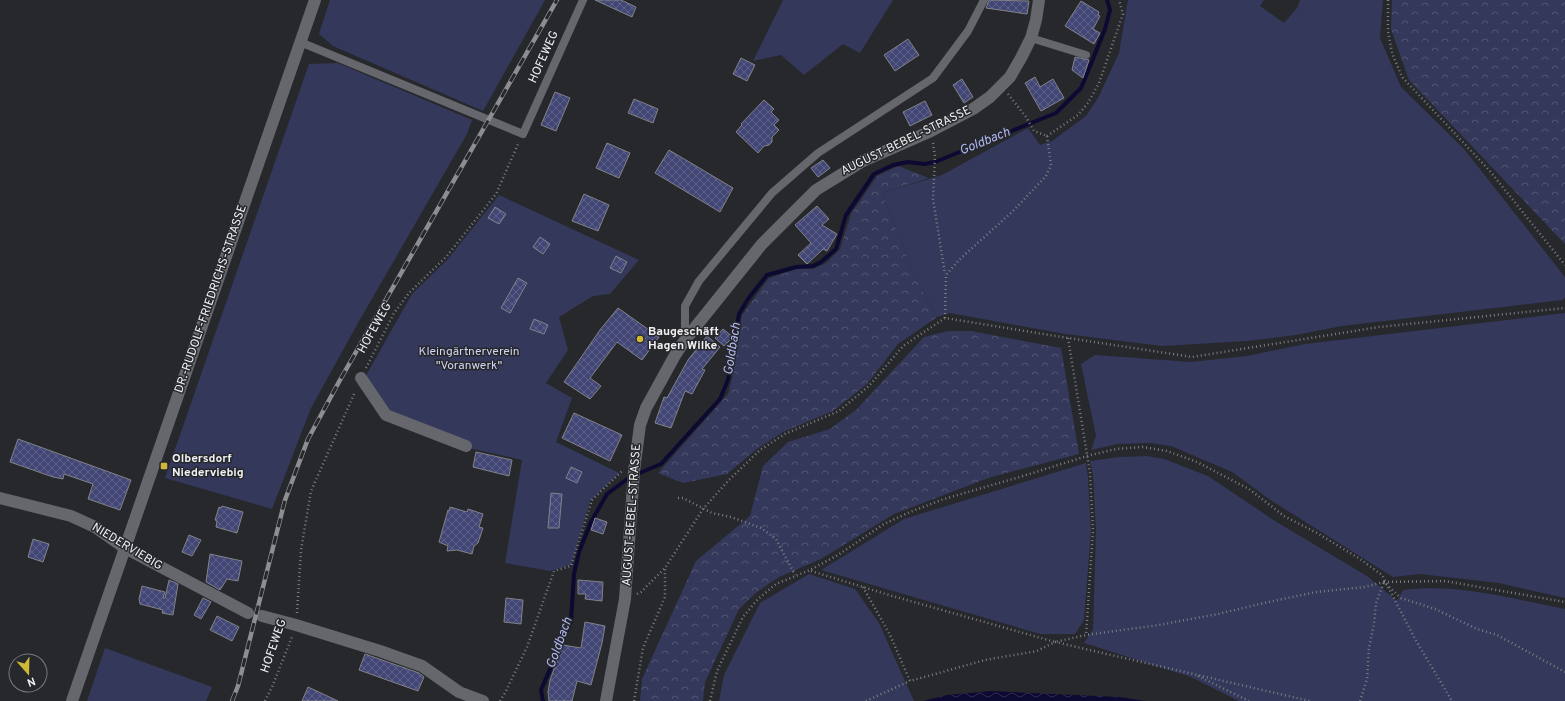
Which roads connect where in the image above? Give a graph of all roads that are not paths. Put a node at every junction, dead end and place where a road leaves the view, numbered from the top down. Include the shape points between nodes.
1 (315, 0) edge
2 (583, 0) edge
3 (984, 0) edge
4 (1039, 0) edge
5 (1031, 38) junction
6 (300, 42) junction
7 (1086, 55) dead end
8 (685, 340) junction
9 (361, 378) road end
10 (466, 446) dead end
11 (0, 498) edge
12 (125, 548) junction
13 (248, 613) dead end
14 (262, 616) dead end
15 (72, 701) edge
16 (483, 701) edge
17 (606, 701) edge

1 - 6 street, DR.-RUDOLF-FRIEDRICHS-STRASSE
2 - 6 lane, HOFEWEG via 523,134
3 - 8 lane, AUGUST-BEBEL-STRASSE via 968,31 933,78 818,153 772,193 699,281 685,306
4 - 5 street, AUGUST-BEBEL-STRASSE
5 - 7 lane
5 - 8 street, AUGUST-BEBEL-STRASSE via 1010,77 990,97 931,131 863,161 816,190 762,244
6 - 12 street, DR.-RUDOLF-FRIEDRICHS-STRASSE
8 - 17 street, AUGUST-BEBEL-STRASSE via 646,408 640,425 634,467 625,599
9 - 10 street via 386,415
11 - 12 street, NIEDERVIEBIG via 71,516 95,527
12 - 13 street, NIEDERVIEBIG
12 - 15 street, DR.-RUDOLF-FRIEDRICHS-STRASSE
14 - 16 street via 422,666 460,692

